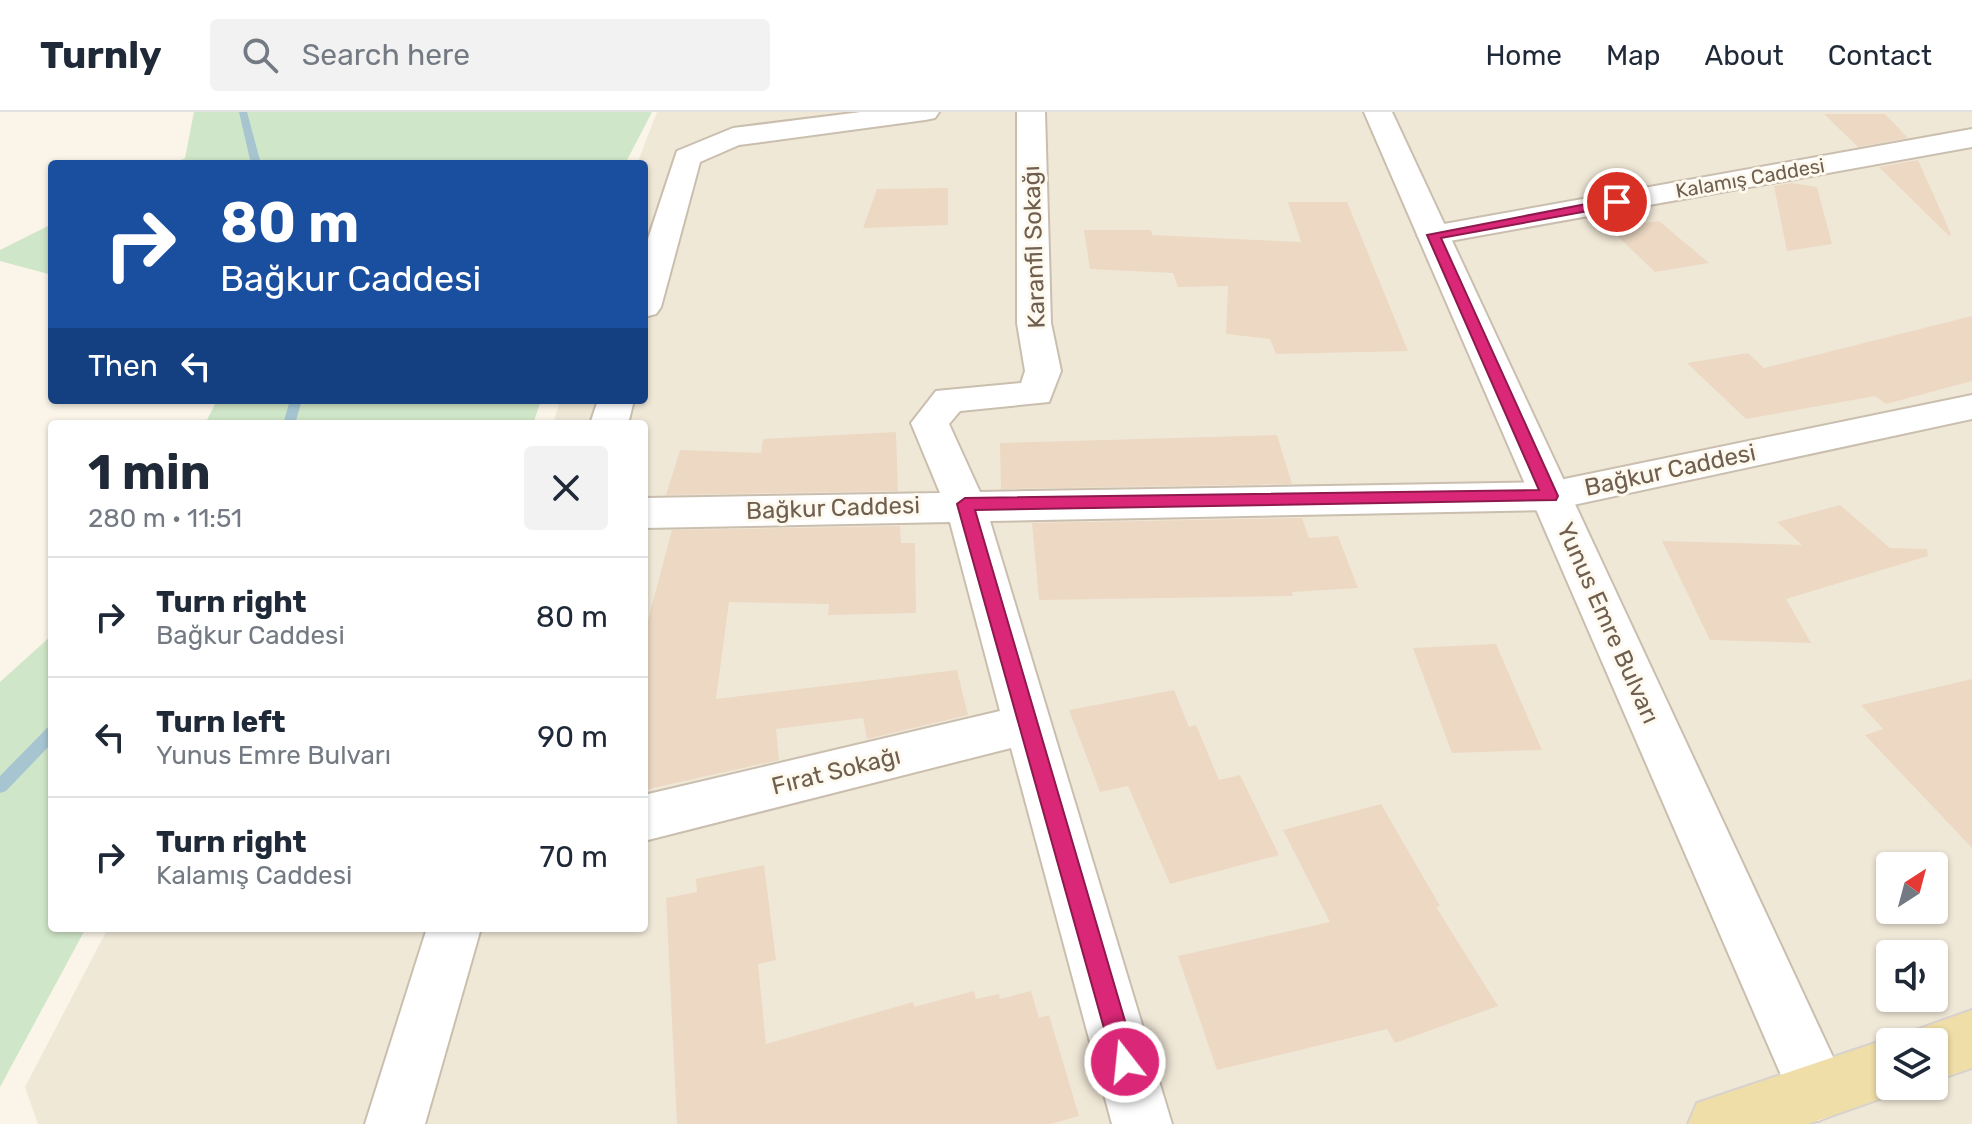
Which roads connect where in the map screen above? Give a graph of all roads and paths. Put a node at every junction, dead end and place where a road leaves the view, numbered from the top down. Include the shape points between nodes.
1 (925, 112) edge
2 (1031, 112) edge
3 (1378, 112) edge
4 (1957, 140) edge
5 (1433, 235) junction
6 (648, 293) edge
7 (1972, 407) edge
8 (1550, 496) junction
9 (965, 504) junction
10 (648, 513) edge
11 (1028, 724) junction
12 (648, 817) edge
13 (453, 932) edge
14 (1972, 1039) edge
15 (1948, 1047) edge
16 (1876, 1072) edge
17 (1818, 1091) junction
18 (395, 1124) edge
19 (1142, 1124) edge
20 (1718, 1124) edge

1 - 6 street via 733,137 687,157
2 - 9 street, Karanfil Sokağı via 1034,323 1043,371 1036,394 949,400 930,423
3 - 5 street, Yunus Emre Bulvarı
4 - 5 street, Kalamış Caddesi
5 - 8 street, Yunus Emre Bulvarı
7 - 8 street, Bağkur Caddesi
8 - 9 street, Bağkur Caddesi
8 - 17 street, Yunus Emre Bulvarı
9 - 10 street, Bağkur Caddesi
9 - 11 street, Karanfil Sokağı
11 - 12 street, Fırat Sokağı
11 - 19 street, Karanfil Sokağı
13 - 18 street
14 - 15 main road
16 - 17 main road
17 - 20 main road

